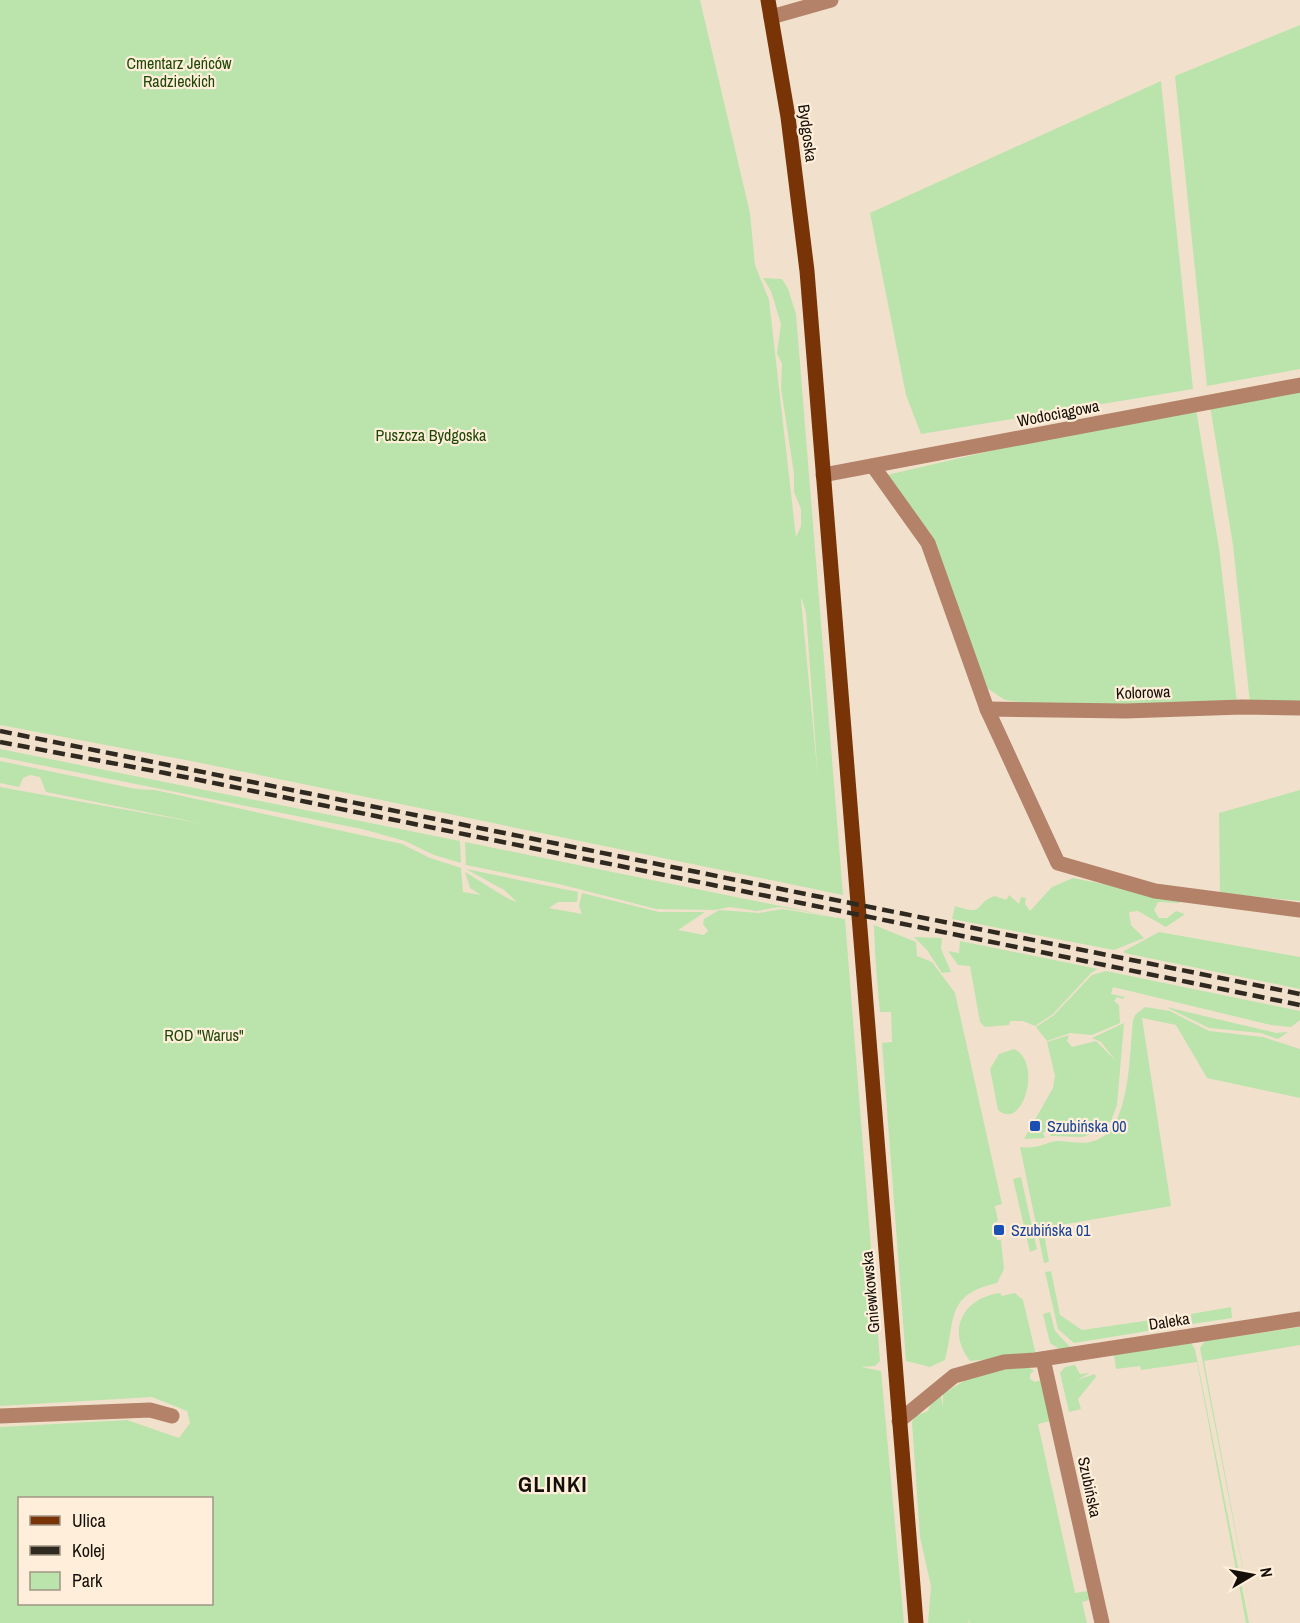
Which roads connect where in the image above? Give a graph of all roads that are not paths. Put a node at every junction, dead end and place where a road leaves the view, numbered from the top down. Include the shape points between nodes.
1 (768, 0) edge
2 (831, 0) edge
3 (771, 17) junction
4 (1300, 385) edge
5 (873, 466) junction
6 (823, 476) junction
7 (1300, 708) edge
8 (987, 709) junction
9 (1300, 910) edge
10 (1300, 1319) edge
11 (1043, 1359) junction
12 (0, 1416) edge
13 (172, 1416) dead end
14 (899, 1421) junction
15 (916, 1623) edge
16 (1102, 1623) edge

1 - 3 main road, Bydgoska
2 - 3 street
3 - 6 main road, Bydgoska via 807,271
4 - 5 street, Wodociągowa
5 - 6 street, Wodociągowa
5 - 8 street via 927,543
6 - 14 main road, Gniewkowska
7 - 8 street, Kolorowa
8 - 9 street via 1058,863 1155,891
10 - 11 street, Daleka
11 - 14 street, Daleka via 1004,1362 954,1376
11 - 16 street, Szubińska
12 - 13 street via 150,1410
14 - 15 main road, Gniewkowska

